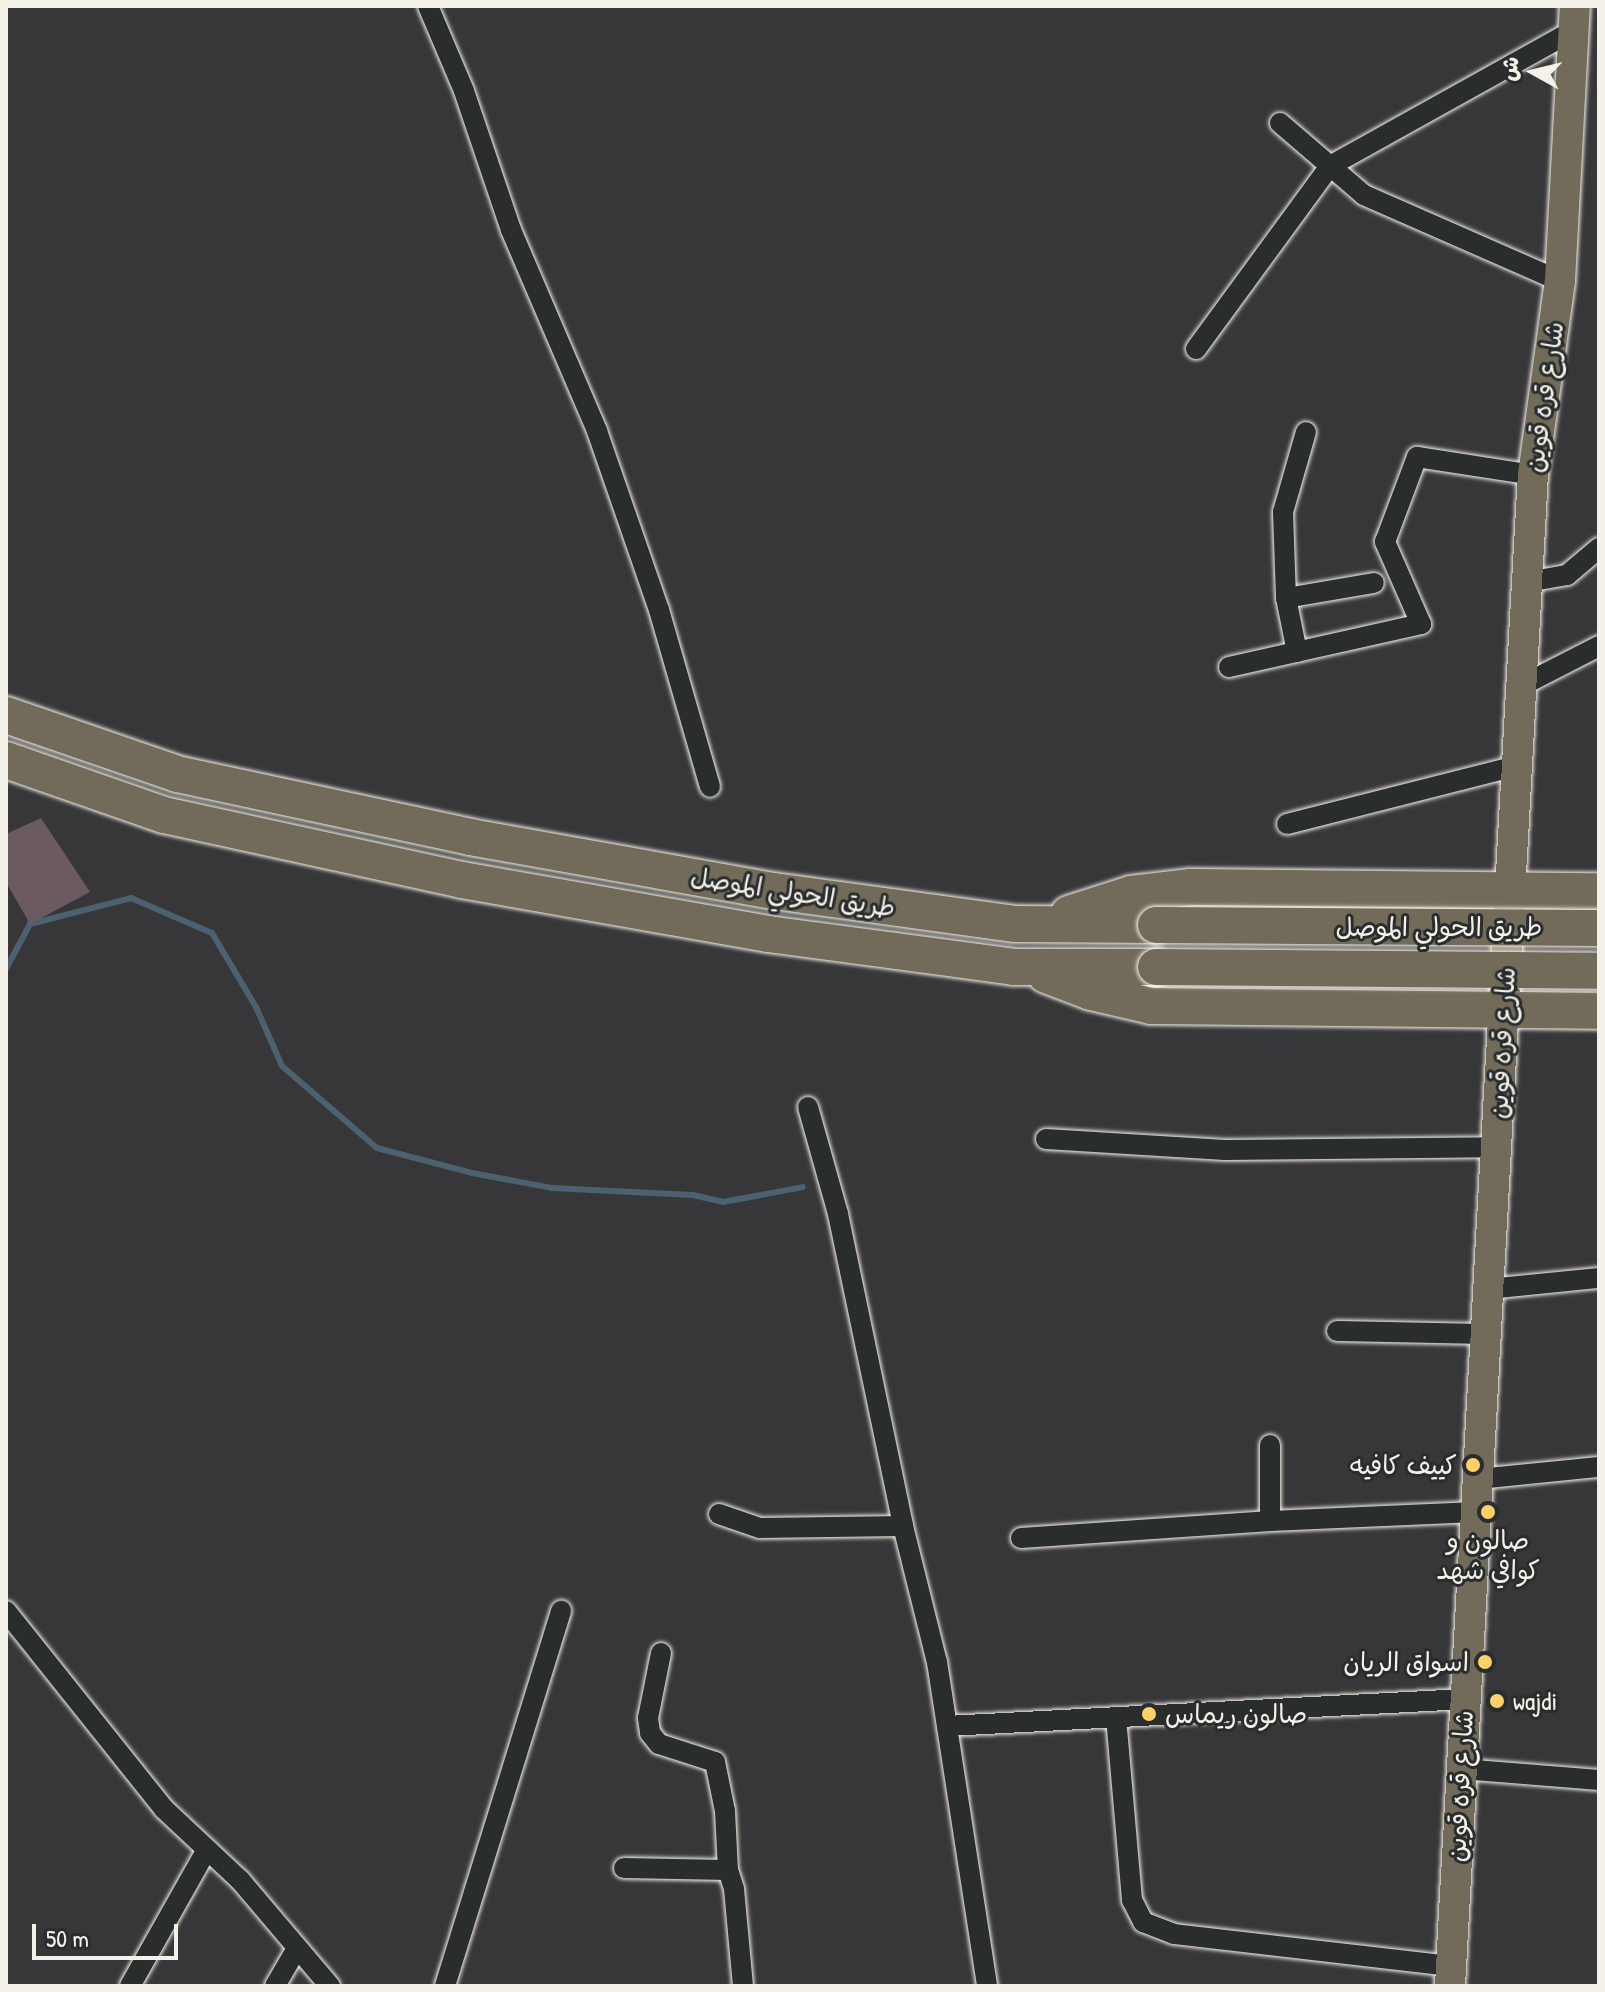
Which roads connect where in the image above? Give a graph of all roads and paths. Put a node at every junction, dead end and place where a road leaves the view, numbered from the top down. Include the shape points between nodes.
1 (428, 6) edge
2 (1574, 18) edge
3 (1280, 123) dead end
4 (1330, 166) junction
5 (1560, 281) junction
6 (1196, 349) dead end
7 (1306, 432) dead end
8 (1533, 475) junction
9 (1599, 548) edge
10 (1527, 582) junction
11 (1374, 583) dead end
12 (1286, 598) junction
13 (1599, 646) edge
14 (1297, 652) junction
15 (1229, 667) dead end
16 (1521, 686) junction
17 (6, 715) edge
18 (6, 760) edge
19 (1517, 766) junction
20 (710, 787) dead end
21 (1287, 824) dead end
22 (1510, 889) junction
23 (1599, 891) edge
24 (1016, 924) junction
25 (1599, 928) edge
26 (1014, 967) junction
27 (1599, 971) edge
28 (1504, 1010) junction
29 (1599, 1011) edge
30 (808, 1107) dead end
31 (1046, 1139) dead end
32 (1496, 1147) junction
33 (1599, 1278) edge
34 (1488, 1289) junction
35 (1337, 1331) dead end
36 (1486, 1334) junction
37 (1270, 1445) dead end
38 (1599, 1467) edge
39 (1478, 1479) junction
40 (1476, 1512) junction
41 (719, 1514) dead end
42 (1270, 1521) junction
43 (903, 1526) junction
44 (1021, 1538) dead end
45 (6, 1611) edge
46 (561, 1611) dead end
47 (661, 1653) dead end
48 (1465, 1699) junction
49 (1116, 1717) junction
50 (947, 1726) junction
51 (1462, 1769) junction
52 (1599, 1780) edge
53 (206, 1851) junction
54 (624, 1868) dead end
55 (728, 1870) junction
56 (297, 1948) junction
57 (1450, 1976) edge
58 (130, 1986) edge
59 (275, 1986) edge
60 (330, 1986) edge
61 (445, 1986) edge
62 (743, 1986) edge
63 (987, 1986) edge

1 - 20 street via 464,91 511,230 597,431 659,610
2 - 4 street
2 - 5 main road, شارع قره قوين
3 - 4 street
4 - 5 street via 1364,195
4 - 6 street
5 - 8 main road, شارع قره قوين
7 - 12 street via 1283,512
8 - 10 main road, شارع قره قوين
8 - 14 street via 1417,457 1385,542 1421,624
9 - 10 street via 1567,575
10 - 16 main road, شارع قره قوين
11 - 12 street
12 - 14 street
13 - 16 street
14 - 15 street
16 - 19 main road, شارع قره قوين
17 - 24 highway, طريق الحولي الموصل via 177,774 470,837 774,891
18 - 26 highway, طريق الحولي الموصل via 164,815 462,880 768,934
19 - 21 street
19 - 22 main road, شارع قره قوين
22 - 23 highway
22 - 24 highway via 1191,887 1131,894
22 - 28 main road, شارع قره قوين
24 - 25 highway, طريق الحولي الموصل, bridge
26 - 27 highway, طريق الحولي الموصل, bridge
26 - 28 highway via 1151,1006
28 - 29 highway
28 - 32 main road, شارع قره قوين
30 - 43 street via 838,1214
31 - 32 street via 1225,1150
32 - 34 main road, شارع قره قوين
33 - 34 street
34 - 36 main road, شارع قره قوين
35 - 36 street
36 - 39 main road, شارع قره قوين
37 - 42 street
38 - 39 street
39 - 40 main road, شارع قره قوين
40 - 42 street
40 - 48 main road, شارع قره قوين
41 - 43 street via 760,1528
42 - 44 street
43 - 50 street
45 - 53 street via 164,1809
46 - 61 street
47 - 55 street via 648,1718 650,1733 659,1744 715,1762 725,1811
48 - 49 street
48 - 51 main road, شارع قره قوين
49 - 50 street
49 - 57 street via 1132,1900 1143,1922 1174,1934
50 - 63 street
51 - 52 street
51 - 57 main road, شارع قره قوين
53 - 56 street via 240,1880
53 - 58 street
54 - 55 street
55 - 62 street
56 - 59 street
56 - 60 street

